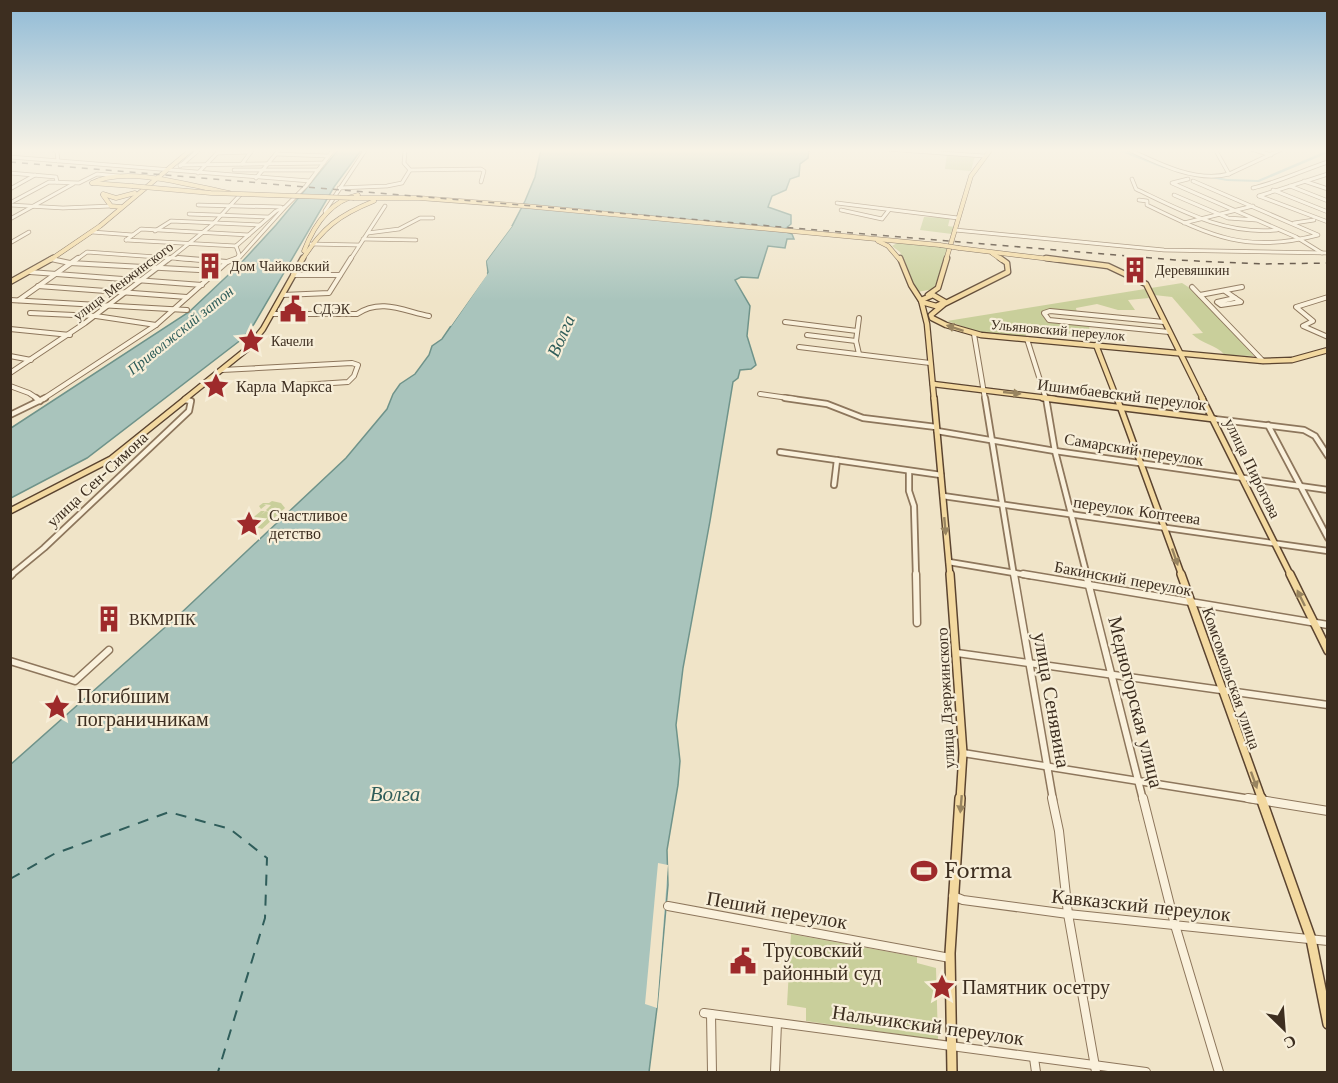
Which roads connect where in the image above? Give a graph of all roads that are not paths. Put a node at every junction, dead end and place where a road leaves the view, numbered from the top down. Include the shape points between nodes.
1 (46, 200) edge
2 (105, 200) edge
3 (131, 200) edge
4 (236, 200) edge
5 (292, 200) edge
6 (332, 200) edge
7 (346, 200) edge
8 (366, 200) edge
9 (378, 200) edge
10 (431, 200) edge
11 (964, 200) edge
12 (1139, 200) dead end
13 (1161, 200) edge
14 (1185, 200) edge
15 (1210, 200) edge
16 (1237, 200) edge
17 (1268, 200) edge
18 (1297, 200) edge
19 (837, 203) dead end
20 (10, 204) edge
21 (362, 204) junction
22 (198, 205) dead end
23 (111, 206) junction
24 (233, 206) junction
25 (385, 206) dead end
26 (1253, 206) junction
27 (33, 207) junction
28 (122, 207) junction
29 (285, 207) junction
30 (841, 210) dead end
31 (889, 210) junction
32 (1236, 211) junction
33 (1328, 212) edge
34 (414, 213) dead end
35 (189, 214) dead end
36 (326, 214) junction
37 (1220, 214) junction
38 (223, 216) junction
39 (268, 217) junction
40 (420, 218) junction
41 (433, 218) dead end
42 (958, 218) junction
43 (1202, 218) junction
44 (10, 219) edge
45 (1258, 220) junction
46 (1327, 222) edge
47 (1184, 223) junction
48 (1294, 223) junction
49 (213, 224) junction
50 (260, 225) junction
51 (1278, 229) junction
52 (955, 230) junction
53 (155, 231) junction
54 (29, 232) dead end
55 (92, 232) junction
56 (202, 233) junction
57 (370, 233) junction
58 (133, 235) junction
59 (249, 235) junction
60 (854, 236) junction
61 (365, 239) junction
62 (126, 240) joint
63 (416, 240) dead end
64 (1302, 240) junction
65 (10, 243) edge
66 (190, 244) junction
67 (312, 244) junction
68 (359, 245) junction
69 (236, 246) junction
70 (976, 250) junction
71 (1326, 254) edge
72 (172, 257) junction
73 (239, 258) junction
74 (302, 258) junction
75 (51, 259) junction
76 (227, 262) junction
77 (70, 263) junction
78 (158, 268) junction
79 (30, 272) junction
80 (217, 272) junction
81 (54, 273) junction
82 (293, 275) junction
83 (340, 275) junction
84 (143, 280) junction
85 (10, 282) edge
86 (202, 285) junction
87 (38, 286) junction
88 (1192, 287) dead end
89 (1242, 287) dead end
90 (938, 288) junction
91 (1224, 291) junction
92 (127, 292) junction
93 (283, 295) junction
94 (928, 295) junction
95 (1200, 295) junction
96 (187, 297) junction
97 (1328, 297) edge
98 (942, 298) junction
99 (1236, 298) junction
100 (10, 300) edge
101 (19, 300) junction
102 (921, 300) junction
103 (944, 304) junction
104 (109, 305) junction
105 (175, 309) junction
106 (187, 310) dead end
107 (30, 313) dead end
108 (273, 314) junction
109 (931, 315) junction
110 (96, 316) junction
111 (429, 316) dead end
112 (859, 318) dead end
113 (785, 322) dead end
114 (1164, 322) junction
115 (927, 324) junction
116 (156, 325) junction
117 (10, 329) edge
118 (857, 331) junction
119 (1169, 332) junction
120 (974, 334) junction
121 (70, 335) junction
122 (807, 336) dead end
123 (1328, 337) edge
124 (1027, 339) junction
125 (856, 341) junction
126 (1096, 345) junction
127 (799, 347) dead end
128 (1328, 350) edge
129 (859, 354) junction
130 (1179, 354) junction
131 (10, 356) edge
132 (31, 360) junction
133 (1263, 361) junction
134 (930, 363) junction
135 (222, 370) junction
136 (10, 373) edge
137 (933, 384) junction
138 (302, 385) dead end
139 (10, 386) edge
140 (985, 390) junction
141 (760, 394) dead end
142 (1046, 397) junction
143 (185, 400) junction
144 (40, 401) junction
145 (1119, 408) junction
146 (10, 415) edge
147 (1214, 419) junction
148 (1268, 425) junction
149 (937, 429) junction
150 (992, 440) junction
151 (1055, 451) junction
152 (780, 452) dead end
153 (1328, 456) edge
154 (837, 460) junction
155 (1140, 464) junction
156 (909, 471) junction
157 (941, 475) junction
158 (1243, 479) junction
159 (834, 485) dead end
160 (1299, 486) junction
161 (1328, 490) edge
162 (943, 496) junction
163 (1003, 504) junction
164 (10, 511) edge
165 (1072, 514) junction
166 (1165, 528) junction
167 (1328, 538) edge
168 (1274, 543) junction
169 (1328, 551) edge
170 (949, 562) junction
171 (1013, 573) junction
172 (10, 576) edge
173 (1090, 586) junction
174 (1192, 603) junction
175 (917, 623) dead end
176 (1314, 623) junction
177 (1328, 626) edge
178 (109, 650) dead end
179 (1328, 651) edge
180 (957, 653) junction
181 (10, 661) edge
182 (1028, 663) junction
183 (1112, 674) junction
184 (1222, 690) junction
185 (1328, 705) edge
186 (963, 753) junction
187 (1046, 767) junction
188 (1139, 782) junction
189 (1261, 800) junction
190 (1328, 811) edge
191 (953, 896) junction
192 (668, 906) dead end
193 (1068, 914) junction
194 (1175, 925) junction
195 (1311, 939) junction
196 (1328, 941) edge
197 (950, 958) junction
198 (777, 1023) junction
199 (1328, 1024) edge
200 (952, 1047) junction
201 (1034, 1058) junction
202 (1095, 1069) edge
203 (712, 1072) edge
204 (775, 1072) edge
205 (952, 1072) edge
206 (1035, 1072) edge
207 (1146, 1072) edge
208 (1219, 1072) edge

1 - 27 street
2 - 23 main road
3 - 28 main road
4 - 24 street, улица Менжинского
5 - 29 street
6 - 36 street
7 - 36 main road
8 - 21 main road
9 - 21 main road
10 - 60 main road
11 - 42 main road
12 - 47 street
13 - 43 street
14 - 37 street
15 - 32 street
16 - 26 street
17 - 46 street
18 - 33 street
19 - 31 street
20 - 27 street
21 - 67 main road via 334,219
22 - 24 street
23 - 27 street
23 - 28 main road
24 - 29 street
24 - 38 street, улица Менжинского
25 - 57 street
26 - 32 street
26 - 48 street
27 - 44 street
28 - 55 main road
29 - 39 street
29 - 73 street
30 - 31 street via 882,219
31 - 42 street
32 - 37 street
32 - 45 street
34 - 40 street
35 - 38 street
36 - 74 main road via 308,237
37 - 43 street
37 - 45 street via 1244,221
38 - 39 street
38 - 49 street, улица Менжинского
39 - 50 street
40 - 41 street
40 - 57 street via 399,228
42 - 52 main road
43 - 47 street
43 - 51 street via 1231,229 1258,233
45 - 51 street
46 - 48 street via 1310,219
47 - 64 street via 1242,244
48 - 64 street via 1318,234
49 - 50 street
49 - 53 street via 168,221
49 - 56 street, улица Менжинского
50 - 59 street
51 - 64 street
52 - 71 street via 1164,250
52 - 90 main road
53 - 56 street
53 - 58 street via 141,230
54 - 65 street
55 - 58 street
55 - 75 main road
56 - 59 street
56 - 66 street, улица Менжинского
57 - 61 street
58 - 62 street
59 - 69 street
60 - 70 main road, bridge
60 - 102 main road, улица Дзержинского via 894,249
61 - 63 street
61 - 68 street
62 - 66 street
64 - 71 street
66 - 69 street
66 - 72 street, улица Менжинского
67 - 68 street
67 - 74 main road
68 - 83 street
69 - 73 street
70 - 103 main road via 1004,260 1008,272
70 - 114 main road, улица Пирогова via 1108,266 1143,282
72 - 76 street
72 - 77 street via 85,253
72 - 78 street, улица Менжинского
73 - 76 street
74 - 82 main road
75 - 77 street
75 - 79 main road
76 - 80 street
77 - 78 street
77 - 81 street
78 - 80 street
78 - 84 street, улица Менжинского
79 - 81 street
79 - 85 main road
80 - 86 street
81 - 84 street
81 - 87 street
82 - 83 street
82 - 93 main road
83 - 93 street via 327,294
84 - 86 street
84 - 92 street, улица Менжинского
86 - 96 street
87 - 92 street
87 - 101 street
88 - 95 street
89 - 91 street
90 - 94 main road
90 - 98 main road
91 - 95 street
91 - 99 street
92 - 96 street
92 - 104 street, улица Менжинского
93 - 108 main road
94 - 98 main road
94 - 102 main road
95 - 133 street
96 - 105 street
97 - 123 street via 1296,307 1313,321 1303,326
98 - 103 main road
99 - 99 street via 1241,302 1217,302
100 - 101 street
101 - 104 street
102 - 103 main road via 929,305
102 - 115 main road, улица Дзержинского
103 - 109 main road
104 - 105 street
104 - 110 street, улица Менжинского
105 - 106 street
105 - 116 street
107 - 110 street
108 - 111 street via 357,314 385,304
108 - 135 main road via 256,339
109 - 115 street
120 -> 109 main road, Ульяновский переулок via 937,322
110 - 116 street
110 - 121 street, улица Менжинского
112 - 118 street
113 - 118 street
114 - 119 main road, улица Пирогова
114 - 119 street via 1044,313 1049,320
115 - 134 main road, улица Дзержинского
116 - 144 street
117 - 121 street
118 - 125 street
119 - 130 main road, улица Пирогова
120 - 124 main road, Ульяновский переулок
120 - 140 street, улица Сенявина
121 - 132 street, улица Менжинского
122 - 125 street
124 - 126 main road, Ульяновский переулок
124 - 142 street, Медногорская улица
125 - 129 street
126 - 130 main road, Ульяновский переулок
126 - 145 main road, Комсомольская улица
127 - 129 street
128 - 133 main road, Ульяновский переулок via 1292,360
129 - 134 street
130 - 133 main road, Ульяновский переулок
130 - 147 main road, улица Пирогова
131 - 132 street
132 - 136 street, улица Менжинского
134 - 137 main road, улица Дзержинского
135 - 138 street via 358,365 348,382
135 - 143 main road
137 - 140 main road, Ишимбаевский переулок
137 - 149 main road, улица Дзержинского
139 - 144 street
140 -> 142 main road, Ишимбаевский переулок
140 - 150 street, улица Сенявина
141 - 149 street via 827,404 863,418
142 - 145 main road, Ишимбаевский переулок
142 - 151 street, Медногорская улица
143 - 164 main road via 111,459
143 - 172 street, улица Сен-Симона via 191,401 189,411
144 - 146 street
145 - 147 main road, Ишимбаевский переулок
145 - 155 main road, Комсомольская улица
147 - 148 street, Ишимбаевский переулок
147 - 158 main road, улица Пирогова
148 - 153 street, Ишимбаевский переулок via 1308,432
148 - 160 street
149 - 150 street, Самарский переулок
149 - 157 main road, улица Дзержинского
150 - 151 street, Самарский переулок
150 - 163 street, улица Сенявина
151 - 155 street, Самарский переулок
151 - 165 street, Медногорская улица
152 - 154 street
154 - 156 street
154 - 159 street
155 - 158 street, Самарский переулок
155 - 166 main road, Комсомольская улица
156 - 157 street
156 - 175 street
157 - 162 main road, улица Дзержинского
158 - 160 street, Самарский переулок
158 - 168 main road, улица Пирогова
160 - 161 street, Самарский переулок
160 - 167 street
162 - 163 street, переулок Коптеева
162 -> 170 main road, улица Дзержинского
163 - 165 street, переулок Коптеева
163 - 171 street, улица Сенявина
165 - 166 street, переулок Коптеева
165 - 173 street, Медногорская улица
166 - 168 street, переулок Коптеева
166 -> 174 main road, Комсомольская улица
168 - 169 street, переулок Коптеева
176 -> 168 main road, улица Пирогова
170 - 171 street, Бакинский переулок
170 - 180 main road, улица Дзержинского
171 - 173 street, Бакинский переулок
171 - 182 street, улица Сенявина
173 - 174 street, Бакинский переулок
173 - 183 street, Медногорская улица
174 - 176 street, Бакинский переулок
174 - 184 main road, Комсомольская улица
176 - 177 street, Бакинский переулок
176 - 179 main road, улица Пирогова
178 - 181 street via 75,681
180 - 182 street
180 - 186 main road, улица Дзержинского
182 - 183 street
182 - 187 street, улица Сенявина
183 - 184 street
183 - 188 street, Медногорская улица
184 - 185 street
184 -> 189 main road, Комсомольская улица
186 - 187 street
186 -> 191 main road, улица Дзержинского
187 - 188 street
187 - 193 street, улица Сенявина via 1059,831
188 - 189 street
188 - 194 street, Медногорская улица
189 - 190 street
189 - 195 main road, Комсомольская улица
191 - 193 street, Кавказский переулок
191 - 197 main road, улица Дзержинского
192 - 197 street, Пеший переулок
193 - 194 street, Кавказский переулок
193 - 202 street, улица Сенявина
194 - 195 street, Кавказский переулок
194 - 208 street, Медногорская улица
195 - 196 street, Кавказский переулок
195 - 199 main road, Комсомольская улица
197 - 200 main road, улица Дзержинского
198 - 200 street, Нальчикский переулок
198 - 203 street, Нальчикский переулок via 708,1014
198 - 204 street
200 - 201 street, Нальчикский переулок
200 - 205 main road, улица Дзержинского
201 - 202 street, Нальчикский переулок
201 - 206 street
202 - 207 street, Нальчикский переулок

